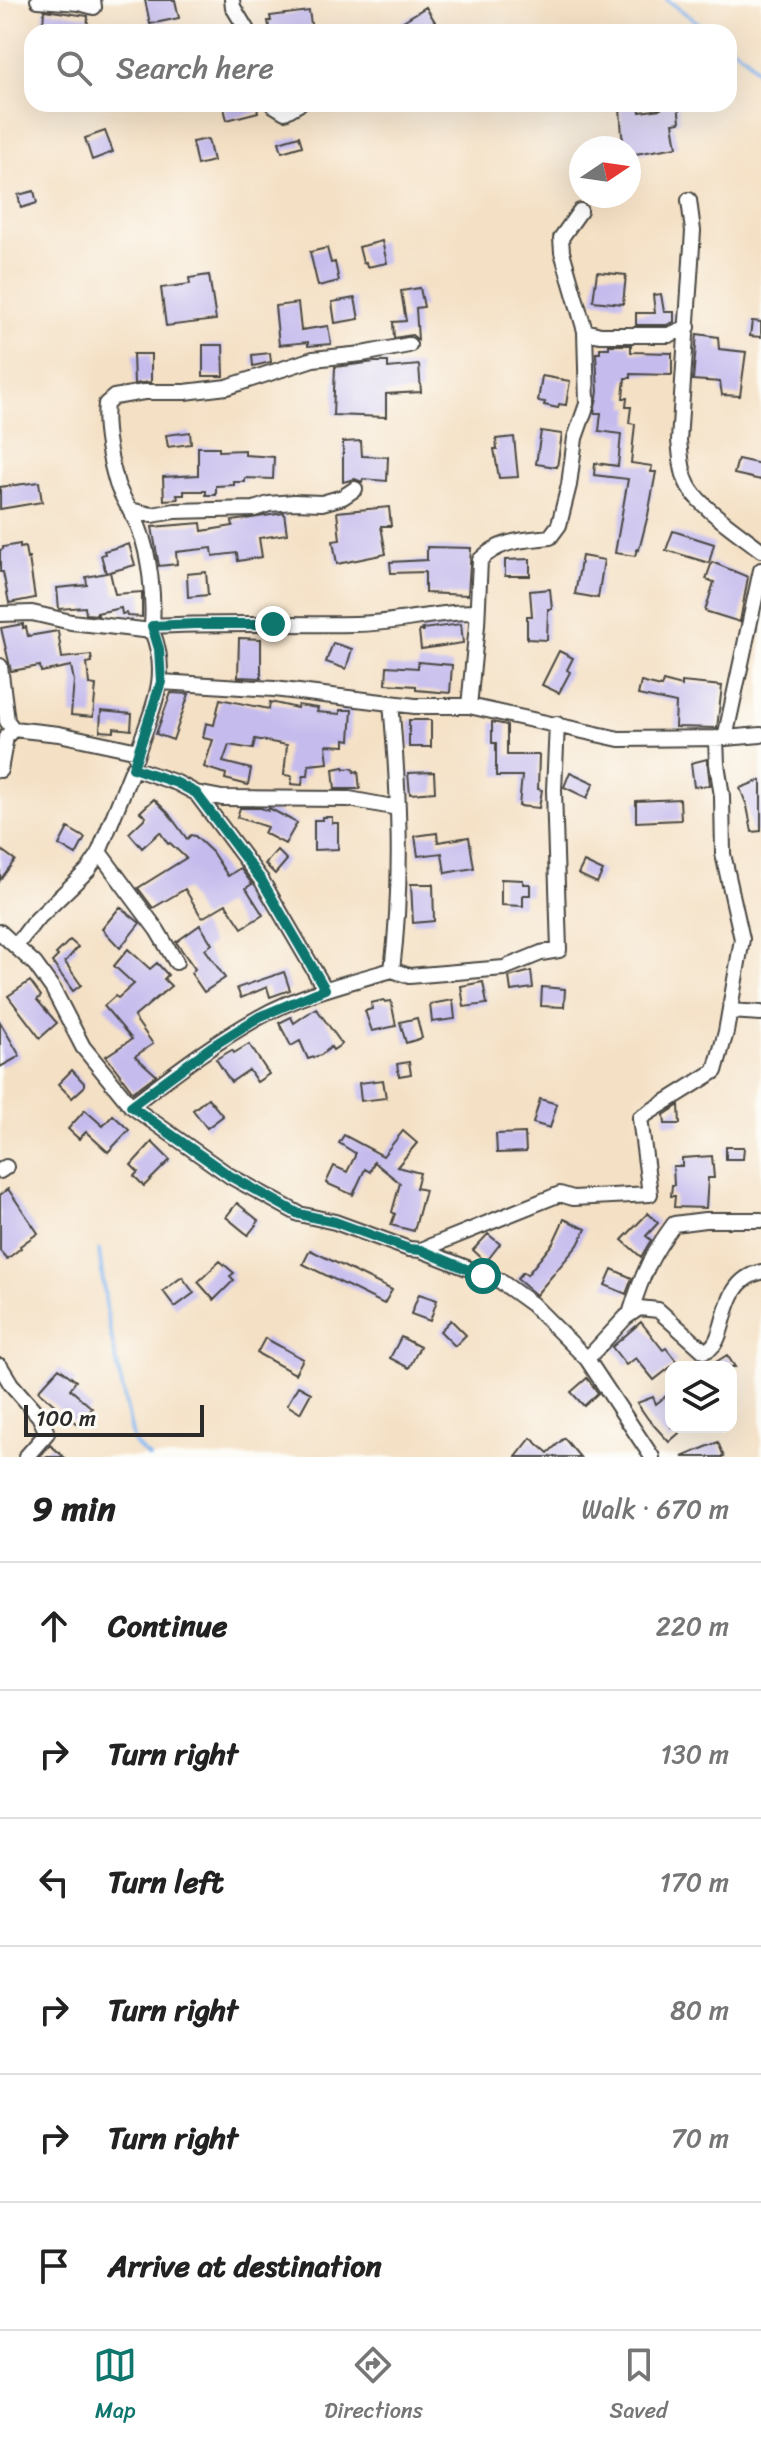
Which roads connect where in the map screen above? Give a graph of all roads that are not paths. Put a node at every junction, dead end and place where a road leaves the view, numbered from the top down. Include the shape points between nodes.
1 (38, 0) edge
2 (93, 0) edge
3 (232, 0) edge
4 (243, 24) edge
5 (689, 200) dead end
6 (580, 211) dead end
7 (688, 327) junction
8 (585, 331) junction
9 (409, 345) dead end
10 (355, 489) dead end
11 (130, 510) junction
12 (761, 550) edge
13 (761, 570) edge
14 (477, 612) junction
15 (0, 614) edge
16 (152, 628) junction
17 (0, 666) edge
18 (161, 682) junction
19 (391, 703) junction
20 (469, 706) junction
21 (557, 724) junction
22 (13, 729) junction
23 (761, 735) edge
24 (721, 738) junction
25 (138, 751) junction
26 (133, 768) junction
27 (0, 770) edge
28 (196, 793) junction
29 (398, 808) junction
30 (99, 852) junction
31 (0, 932) edge
32 (16, 946) junction
33 (176, 962) dead end
34 (392, 970) junction
35 (325, 989) junction
36 (730, 1011) junction
37 (761, 1013) edge
38 (131, 1106) junction
39 (761, 1220) edge
40 (421, 1250) junction
41 (761, 1272) edge
42 (631, 1311) junction
43 (587, 1359) junction
44 (0, 1366) edge
45 (26, 1457) edge
46 (652, 1457) edge

1 - 2 street via 94,7
3 - 4 street
5 - 7 street via 693,231
6 - 8 street via 561,238
7 - 8 street via 669,335
7 - 12 street via 679,441 688,487
8 - 14 street via 587,404 575,438 559,525 550,537 493,547 480,560
9 - 11 street via 313,359 227,387 114,397 106,404 104,418 117,484
10 - 11 street via 322,503 152,515
11 - 16 street via 147,559
13 - 24 street
14 - 16 street via 357,624
14 - 20 street
15 - 16 street
16 - 18 street
17 - 22 street via 7,721
18 - 19 street
18 - 25 street
19 - 20 street
19 - 29 street
20 - 21 street
21 - 24 street via 619,739
21 - 34 street via 559,950 504,968 409,976
22 - 25 street
22 - 27 street via 6,737
23 - 24 street
24 - 36 street via 717,764 723,854 742,939
25 - 26 street
26 - 28 street
26 - 30 street
28 - 29 street via 349,799
28 - 35 street via 262,881
29 - 34 street
30 - 32 street
30 - 33 street
31 - 32 street
32 - 38 street via 53,989 83,1047
34 - 35 street
35 - 38 street via 259,1017
36 - 37 street
36 - 40 street via 715,1071 640,1118 650,1194 560,1194
38 - 40 street via 230,1176 299,1214
39 - 42 street via 674,1224 655,1250
40 - 43 street via 500,1281 532,1304
41 - 42 street via 737,1285 710,1350 704,1351 658,1310
42 - 43 street
43 - 46 street
44 - 45 street via 47,1433

